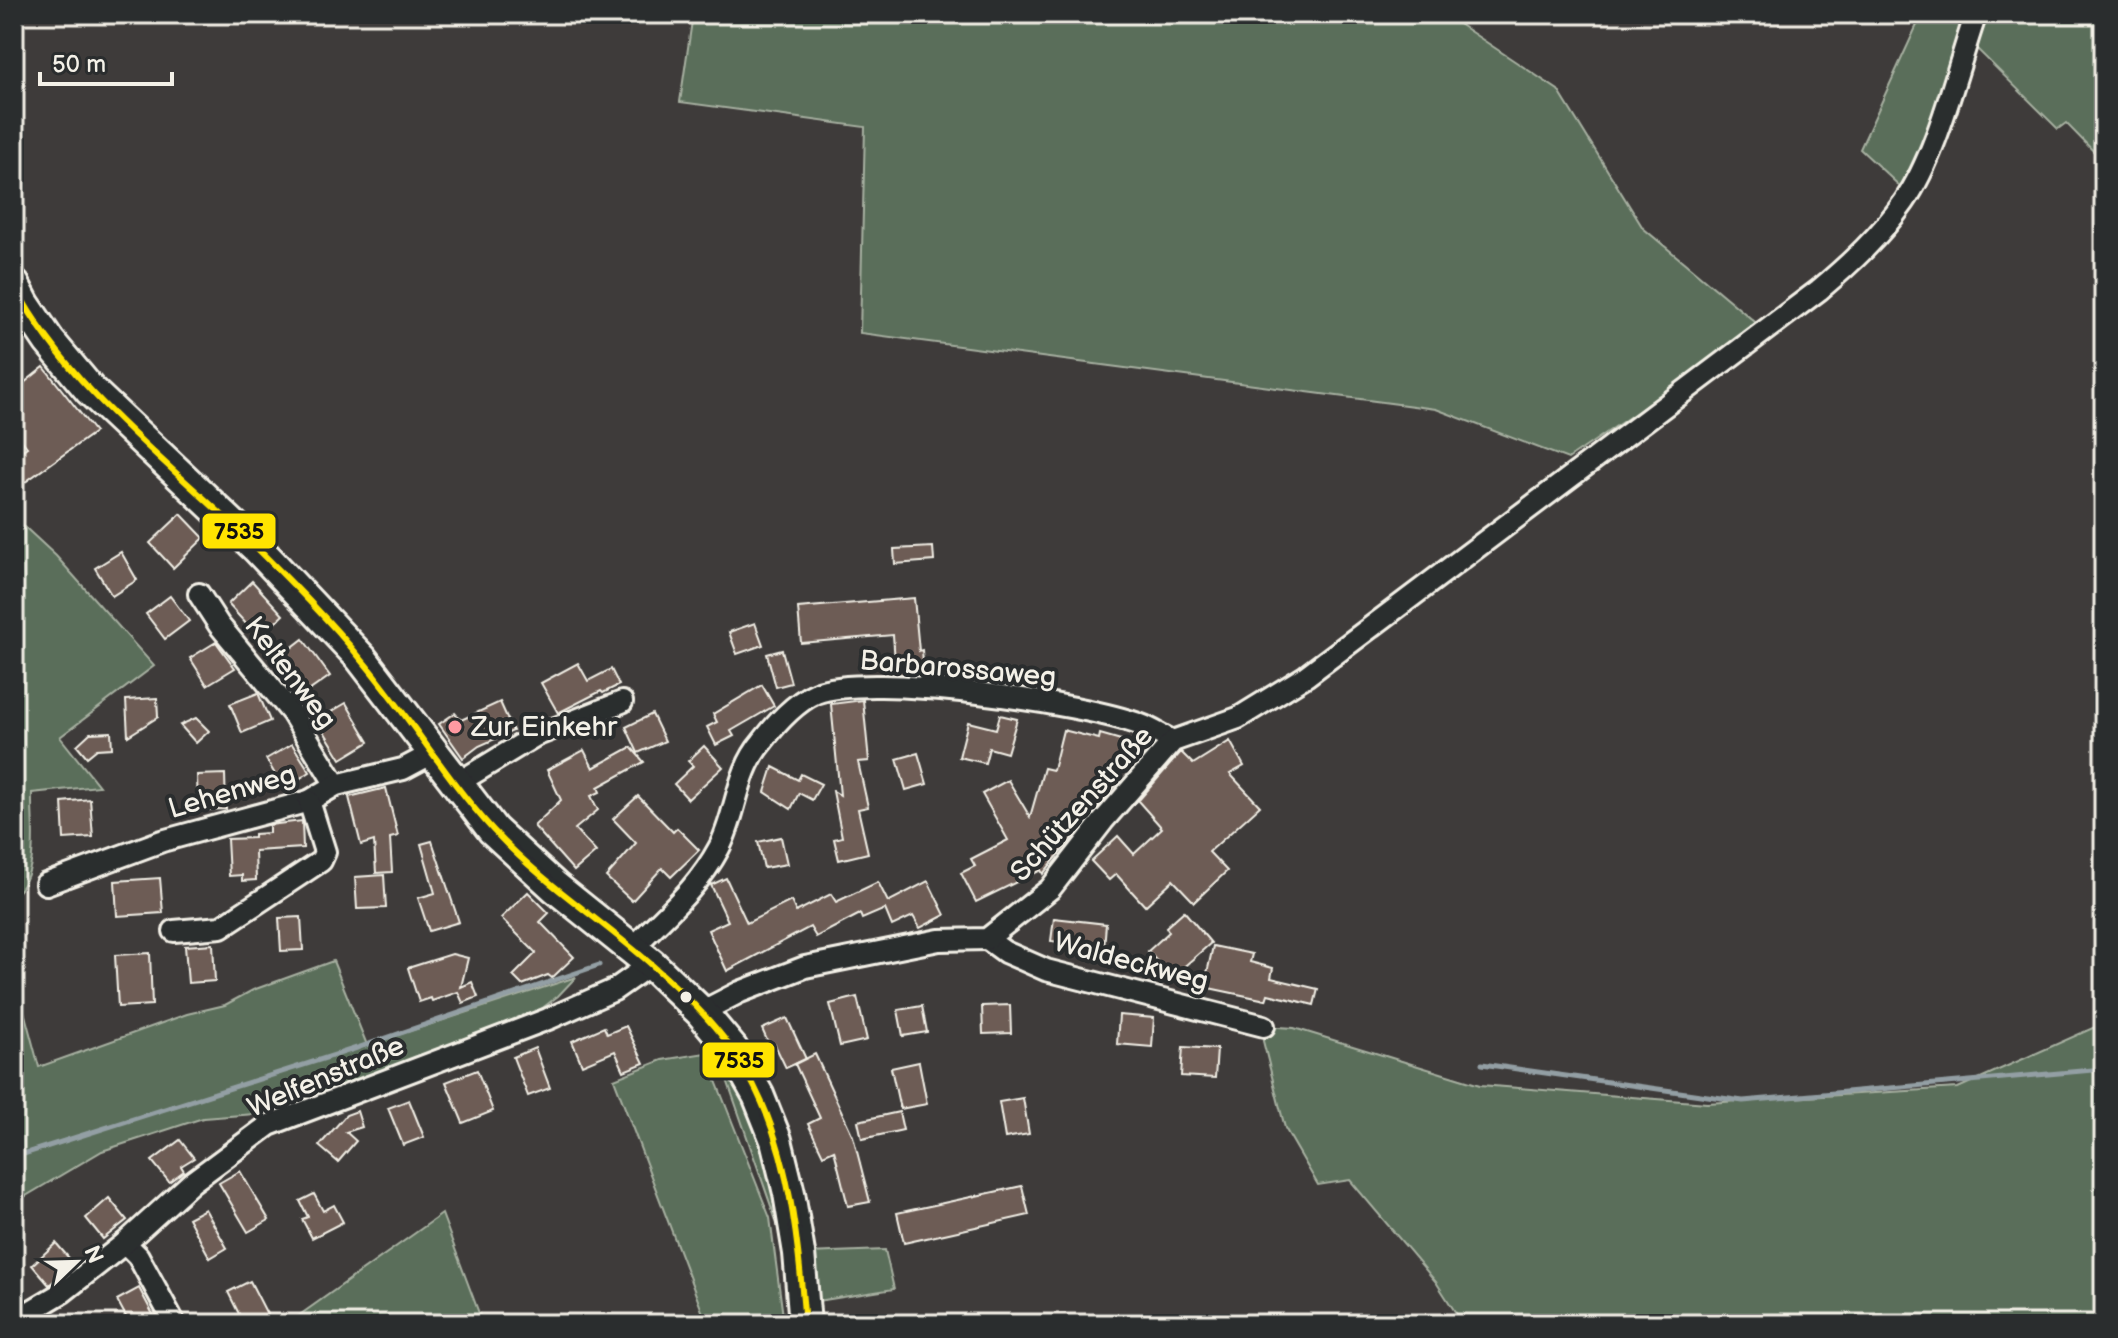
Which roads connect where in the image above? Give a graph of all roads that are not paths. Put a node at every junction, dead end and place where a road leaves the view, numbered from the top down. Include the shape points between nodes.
1 (1976, 14) edge
2 (14, 285) edge
3 (199, 594) dead end
4 (622, 702) dead end
5 (1173, 741) junction
6 (433, 753) junction
7 (456, 784) junction
8 (336, 785) junction
9 (309, 801) junction
10 (46, 884) dead end
11 (174, 931) dead end
12 (987, 939) junction
13 (641, 956) junction
14 (701, 1012) junction
15 (1264, 1026) dead end
16 (125, 1243) junction
17 (14, 1321) edge
18 (175, 1324) edge
19 (805, 1324) edge

1 - 5 street, Schützenstraße via 1924,164 1905,200 1861,254 1306,676 1238,718
2 - 6 main road via 49,341 90,390 257,548 361,658
3 - 8 street, Keltenweg via 292,713
4 - 7 street via 535,736
5 - 12 street, Schützenstraße via 1050,889
5 - 13 street, Barbarossaweg via 1140,724 967,692 842,686 815,694 759,744 744,772 720,846
6 - 7 main road
6 - 8 street, Lehenweg via 403,769
7 - 13 main road via 493,830
8 - 9 street, Lehenweg
9 - 10 street, Lehenweg via 162,841
9 - 11 street via 325,852 321,861 221,927
12 - 14 street via 939,940 805,967
12 - 15 street, Waldeckweg via 1046,970
13 - 14 main road
13 - 16 street, Welfenstraße via 614,990 269,1125 192,1182
14 - 19 main road via 732,1049 776,1140 799,1253
16 - 17 street, Welfenstraße via 63,1292
16 - 18 street via 138,1256

